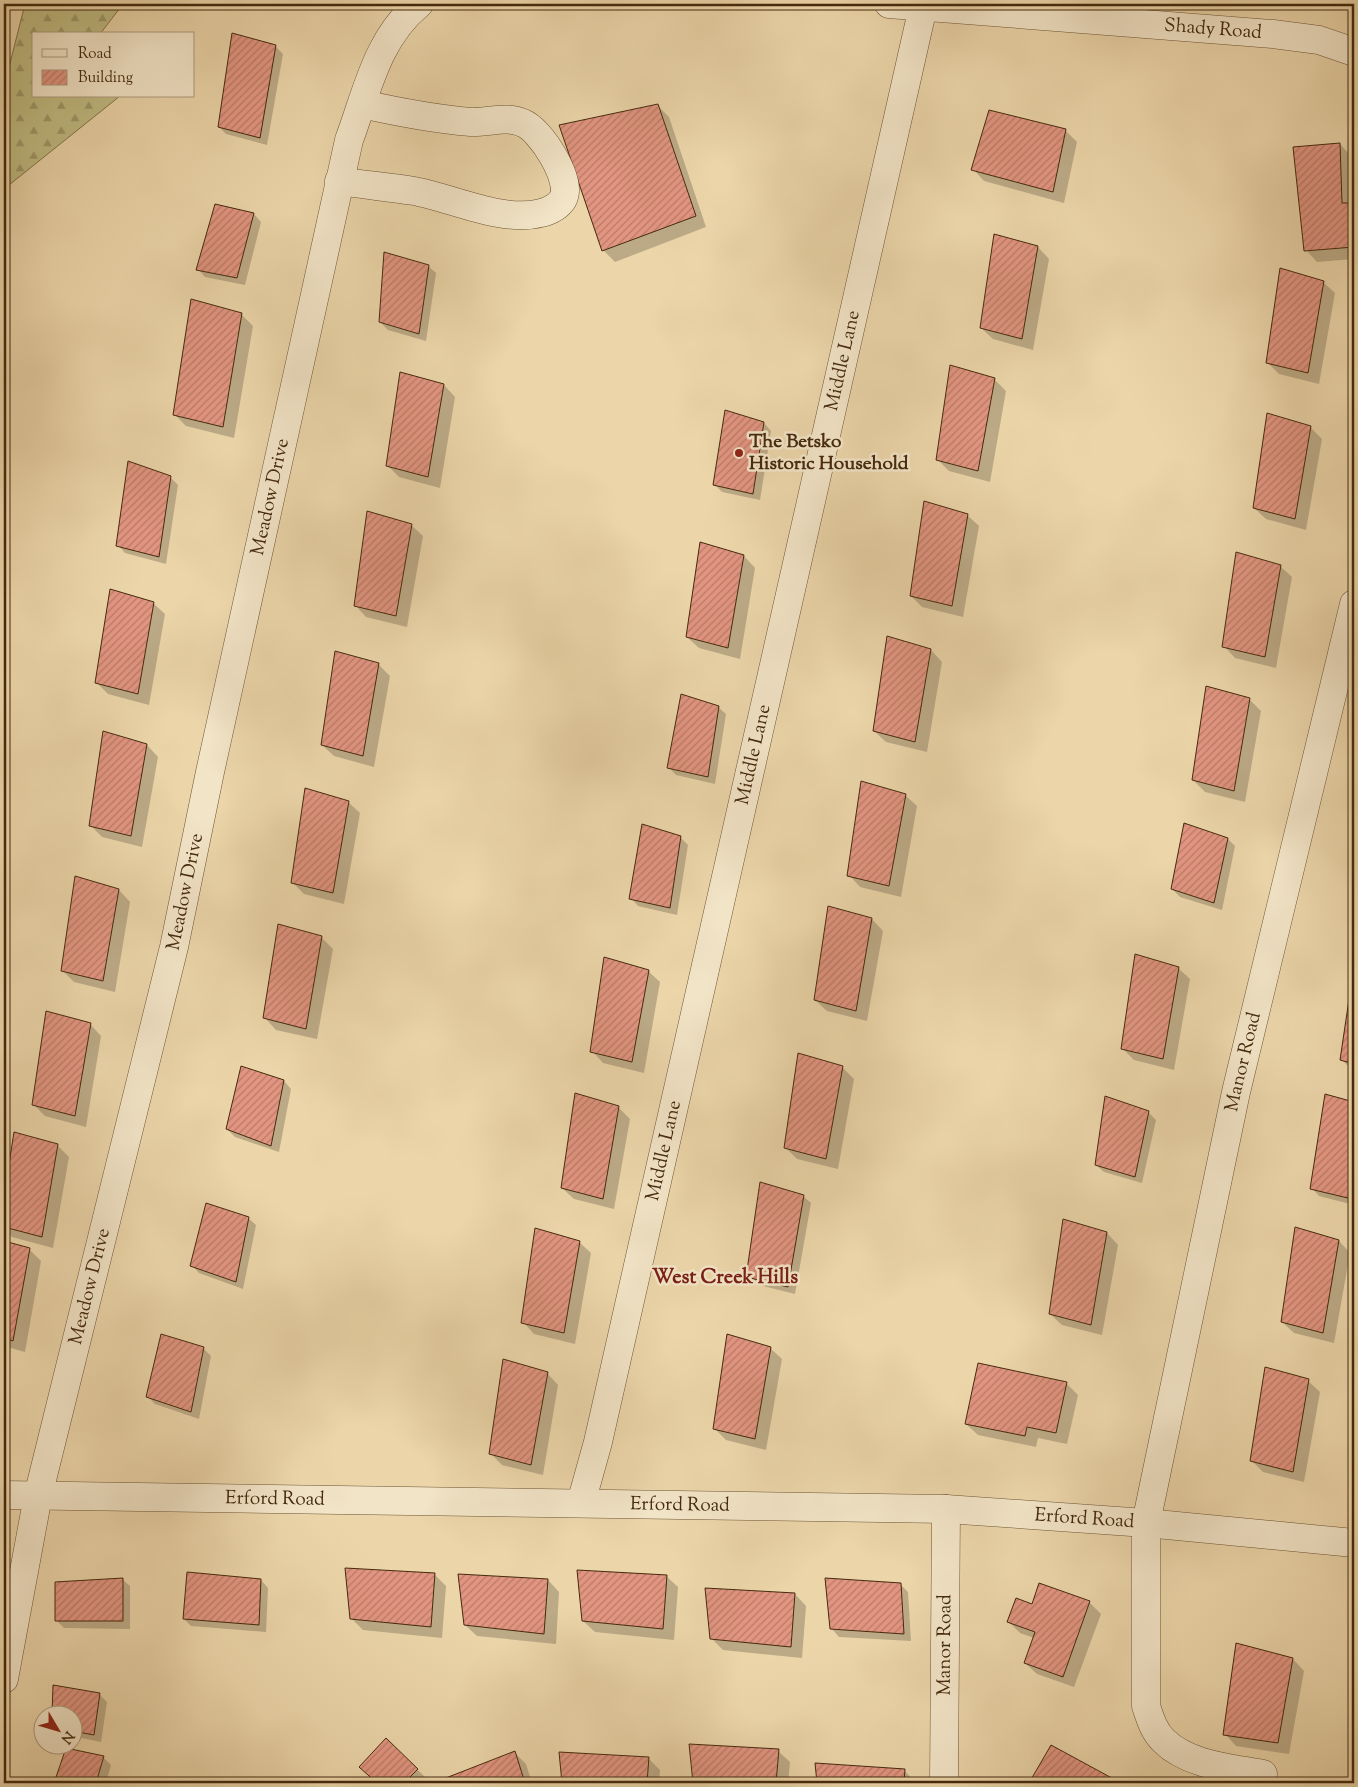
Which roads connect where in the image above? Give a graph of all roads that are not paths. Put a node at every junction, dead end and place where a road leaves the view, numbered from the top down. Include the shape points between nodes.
1 (419, 4) edge
2 (889, 4) edge
3 (923, 7) junction
4 (1117, 13) edge
5 (1354, 52) edge
6 (362, 104) junction
7 (339, 182) junction
8 (1354, 604) edge
9 (4, 1495) edge
10 (38, 1496) junction
11 (582, 1503) junction
12 (946, 1509) junction
13 (1146, 1523) junction
14 (1354, 1543) edge
15 (4, 1679) edge
16 (1263, 1774) dead end
17 (944, 1783) edge

1 - 6 street via 397,26 386,43 373,69
2 - 3 street, Shady Road
3 - 4 street, Shady Road
3 - 11 street, Middle Lane
4 - 5 street, Shady Road via 1319,40
6 - 7 street, Meadow Drive
6 - 7 street via 427,118 474,122 507,119 524,123 542,137 552,153 565,187 564,198 556,207 540,213 516,215 416,192
7 - 10 street, Meadow Drive via 174,947
8 - 13 street, Manor Road via 1236,1092
9 - 10 street, Erford Road
10 - 11 street, Erford Road
10 - 15 street, Meadow Drive
11 - 12 street, Erford Road
12 - 13 street, Erford Road
12 - 17 street, Manor Road
13 - 14 street, Erford Road
13 - 16 street, Manor Road via 1146,1706 1152,1724 1164,1741 1184,1754 1213,1764

